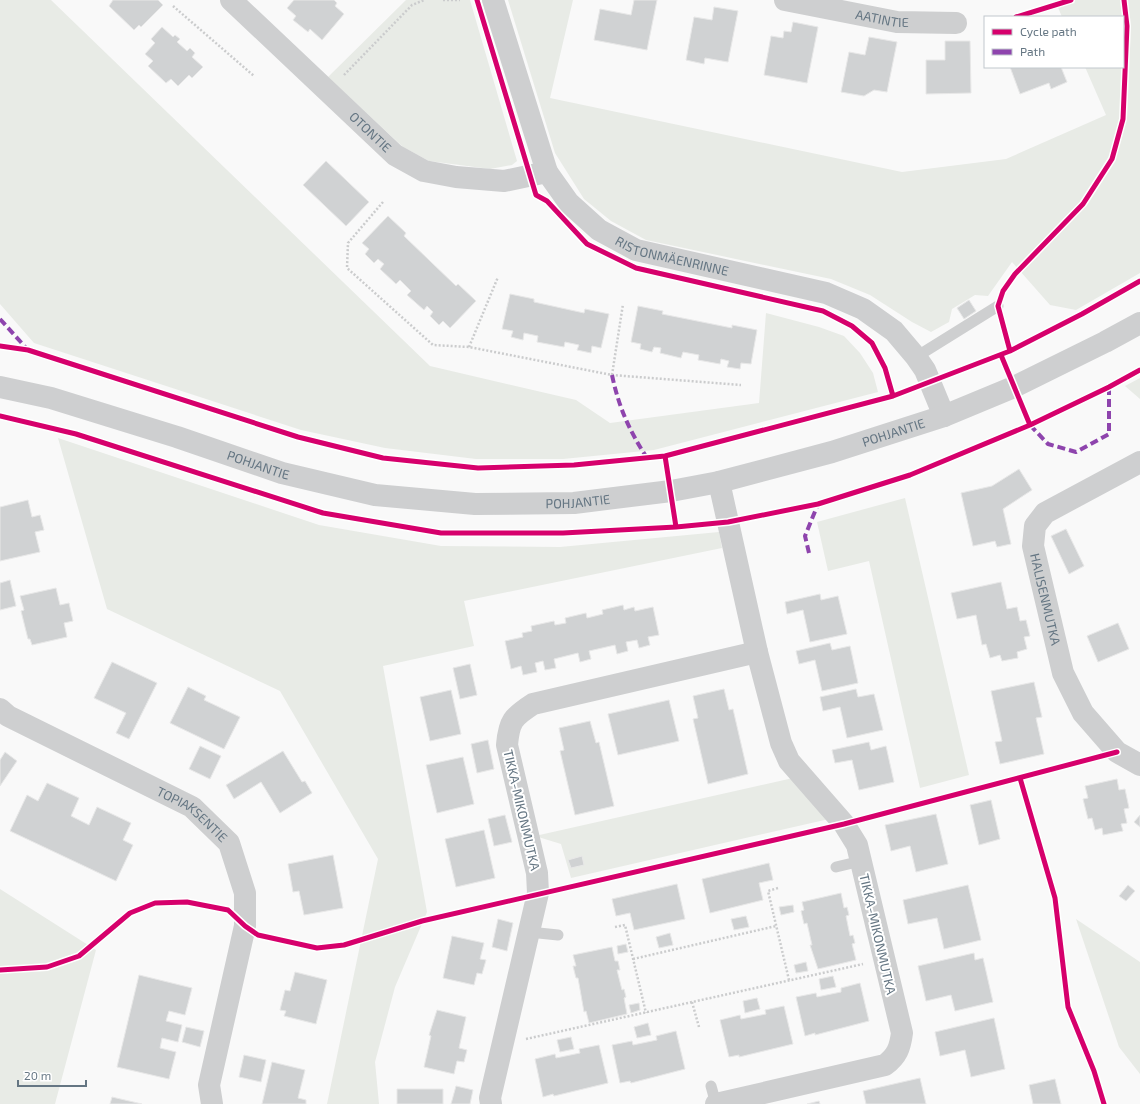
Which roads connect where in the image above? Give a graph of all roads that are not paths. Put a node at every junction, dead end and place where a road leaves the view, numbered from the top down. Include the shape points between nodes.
1 (231, 0) edge
2 (493, 0) edge
3 (785, 0) edge
4 (956, 23) dead end
5 (547, 172) junction
6 (998, 306) dead end
7 (1140, 323) edge
8 (916, 357) junction
9 (0, 386) edge
10 (944, 416) junction
11 (1140, 462) edge
12 (719, 482) junction
13 (757, 652) junction
14 (0, 709) edge
15 (1140, 765) edge
16 (861, 861) junction
17 (836, 867) dead end
18 (529, 932) junction
19 (558, 935) dead end
20 (714, 1098) edge
21 (212, 1104) edge
22 (491, 1104) edge

1 - 5 street, OTONTIE via 396,155 424,171 504,181
2 - 5 street, RISTONMÄENRINNE
3 - 4 street, AATINTIE via 897,22
5 - 8 street, RISTONMÄENRINNE via 569,203 599,230 636,250 826,293 863,309 894,331
6 - 8 lane
7 - 10 street, POHJANTIE via 1014,387
8 - 10 street, RISTONMÄENRINNE via 926,370
9 - 12 street, POHJANTIE via 51,398 282,473 375,495 475,504 574,503
10 - 12 street, POHJANTIE via 832,452
11 - 15 street, HALISENMUTKA via 1045,513 1035,526 1033,546 1063,673 1079,706 1117,752
12 - 13 street, TIKKA-MIKONMUTKA
13 - 16 street, TIKKA-MIKONMUTKA via 781,743 789,761 844,824 857,845
13 - 18 street, TIKKA-MIKONMUTKA via 533,704 517,714 508,728 507,745 536,873 538,893
14 - 21 street, TOPIAKSENTIE via 8,716 192,807 229,843 245,893 245,926 208,1085
16 - 17 lane
16 - 20 street, TIKKA-MIKONMUTKA via 902,1033 895,1057 885,1065
18 - 19 lane
18 - 22 street, TIKKA-MIKONMUTKA via 490,1098

